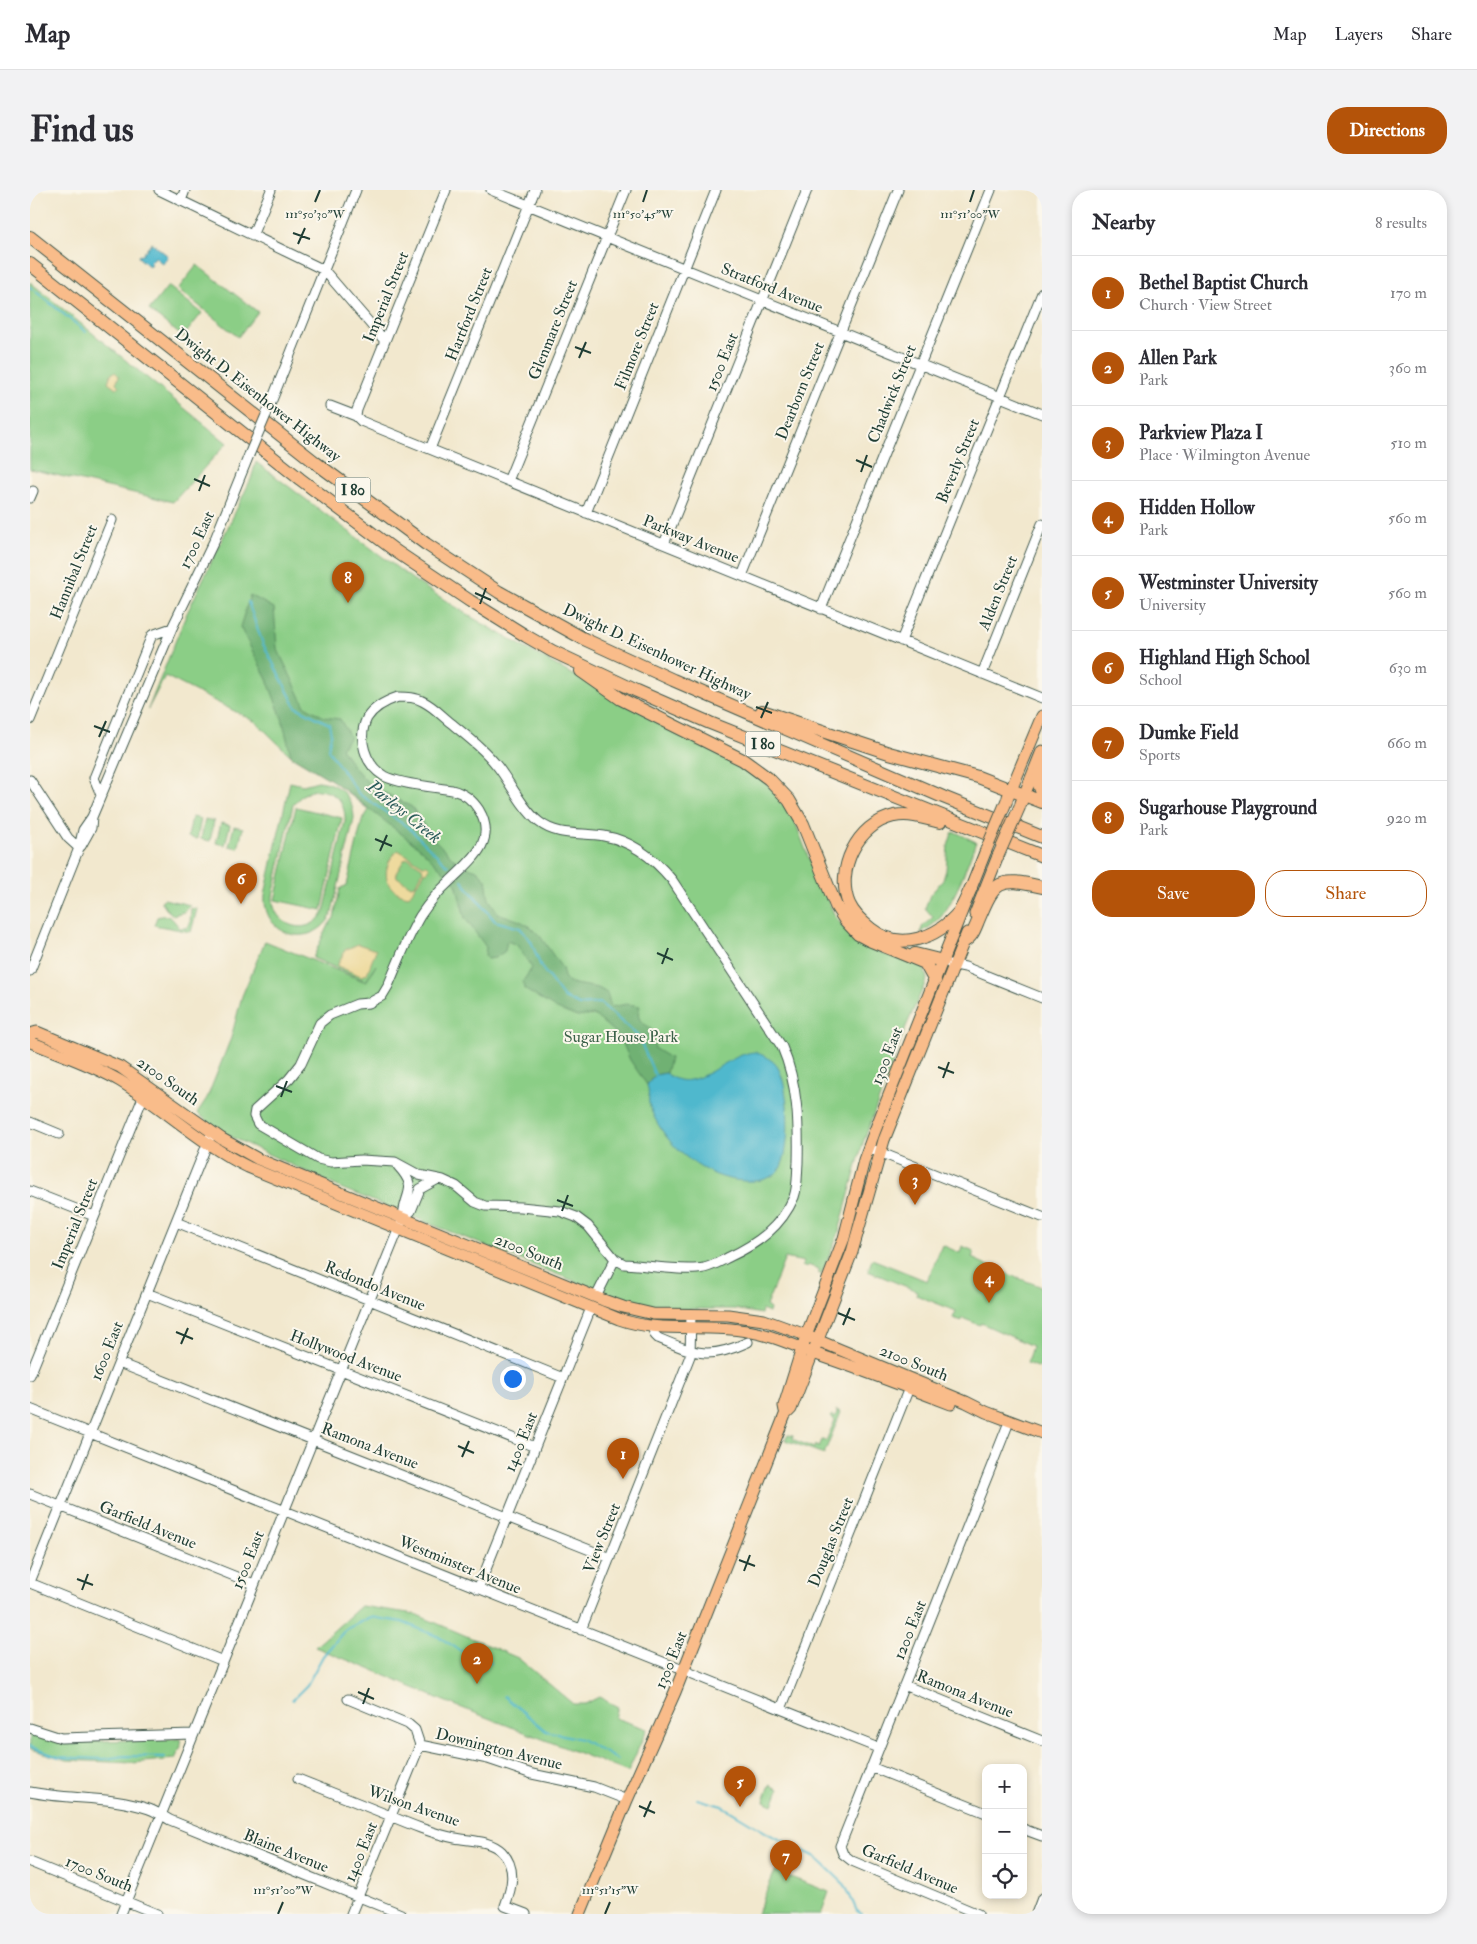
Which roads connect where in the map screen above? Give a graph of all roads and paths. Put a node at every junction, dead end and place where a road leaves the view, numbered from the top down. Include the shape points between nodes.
1 (158, 190) edge
2 (185, 190) edge
3 (270, 190) edge
4 (356, 190) edge
5 (446, 190) edge
6 (491, 190) edge
7 (535, 190) edge
8 (626, 190) edge
9 (716, 190) edge
10 (807, 190) edge
11 (898, 190) edge
12 (991, 190) edge
13 (181, 201) junction
14 (529, 206) junction
15 (252, 236) junction
16 (30, 237) edge
17 (607, 237) junction
18 (30, 264) edge
19 (684, 269) junction
20 (324, 270) junction
21 (1042, 293) edge
22 (762, 300) junction
23 (840, 332) junction
24 (384, 341) junction
25 (920, 365) junction
26 (1000, 397) junction
27 (330, 406) dead end
28 (1042, 414) edge
29 (356, 416) junction
30 (430, 449) junction
31 (508, 481) junction
32 (586, 513) junction
33 (112, 520) dead end
34 (1042, 524) edge
35 (664, 544) junction
36 (742, 576) junction
37 (821, 608) junction
38 (172, 628) junction
39 (901, 641) junction
40 (552, 651) junction
41 (982, 674) junction
42 (707, 695) junction
43 (1042, 698) edge
44 (1042, 716) edge
45 (30, 720) edge
46 (1042, 751) edge
47 (1042, 758) edge
48 (30, 780) edge
49 (1042, 793) edge
50 (101, 795) junction
51 (1009, 795) junction
52 (1022, 800) junction
53 (1042, 802) edge
54 (976, 830) junction
55 (1042, 837) edge
56 (79, 848) junction
57 (1042, 856) edge
58 (1042, 886) edge
59 (971, 888) junction
60 (963, 942) junction
61 (881, 946) junction
62 (948, 963) junction
63 (31, 967) edge
64 (935, 981) junction
65 (1042, 998) edge
66 (30, 1034) edge
67 (30, 1040) edge
68 (148, 1085) junction
69 (143, 1096) junction
70 (30, 1122) edge
71 (212, 1132) junction
72 (59, 1134) dead end
73 (208, 1144) junction
74 (874, 1150) junction
75 (395, 1162) junction
76 (438, 1179) junction
77 (30, 1191) edge
78 (94, 1216) junction
79 (1042, 1217) edge
80 (176, 1222) junction
81 (400, 1223) junction
82 (615, 1260) junction
83 (147, 1294) junction
84 (369, 1300) junction
85 (594, 1302) junction
86 (692, 1315) junction
87 (652, 1327) junction
88 (692, 1329) junction
89 (811, 1338) junction
90 (748, 1342) dead end
91 (807, 1350) junction
92 (691, 1351) junction
93 (119, 1363) junction
94 (341, 1370) junction
95 (30, 1375) edge
96 (563, 1378) junction
97 (909, 1388) junction
98 (966, 1402) junction
99 (30, 1409) edge
100 (1007, 1427) junction
101 (90, 1433) junction
102 (1042, 1438) edge
103 (312, 1440) junction
104 (535, 1447) junction
105 (30, 1494) edge
106 (61, 1506) junction
107 (284, 1511) junction
108 (507, 1517) junction
109 (610, 1558) junction
110 (30, 1583) edge
111 (254, 1584) junction
112 (478, 1588) junction
113 (581, 1630) junction
114 (223, 1661) junction
115 (684, 1670) junction
116 (904, 1685) junction
117 (348, 1699) dead end
118 (781, 1709) junction
119 (30, 1728) edge
120 (193, 1734) junction
121 (1042, 1741) edge
122 (420, 1745) junction
123 (878, 1748) junction
124 (871, 1767) junction
125 (298, 1779) dead end
126 (30, 1792) edge
127 (627, 1800) junction
128 (982, 1812) edge
129 (160, 1815) junction
130 (391, 1816) junction
131 (1027, 1830) edge
132 (1042, 1836) edge
133 (840, 1843) joint
134 (30, 1862) edge
135 (359, 1896) junction
136 (1042, 1898) edge
137 (126, 1901) junction
138 (504, 1910) edge
139 (121, 1914) edge
140 (157, 1914) edge
141 (351, 1914) edge
142 (401, 1914) edge
143 (526, 1914) edge
144 (580, 1914) edge
145 (978, 1914) edge
146 (1036, 1914) edge

1 - 13 street
2 - 13 street
3 - 15 street
4 - 20 street, 1700 East
5 - 24 street, Imperial Street
6 - 14 street, Stratford Avenue
7 - 14 street, Hartford Street
8 - 17 street, Glenmare Street
9 - 19 street, Filmore Street
10 - 22 street, 1500 East
11 - 23 street, Dearborn Street
12 - 25 street, Chadwick Street
13 - 15 street
14 - 17 street, Stratford Avenue
14 - 30 street, Hartford Street
15 - 20 street
16 - 42 highway, Dwight D. Eisenhower Highway / I 80 via 316,463 426,544 498,592 584,639
17 - 19 street, Stratford Avenue
17 - 31 street, Glenmare Street
18 - 40 highway, I 80 via 300,479 390,546 470,601
19 - 22 street, Stratford Avenue
19 - 32 street, Filmore Street
20 - 24 street
20 - 38 street, 1700 East, bridge via 215,539
21 - 26 street, Beverly Street
22 - 23 street, Stratford Avenue
22 - 35 street, 1500 East
23 - 25 street, Stratford Avenue
23 - 36 street, Dearborn Street
24 - 29 street, Imperial Street
25 - 26 street, Stratford Avenue
25 - 37 street, Chadwick Street
26 - 28 street, Stratford Avenue
26 - 39 street, Beverly Street
27 - 29 street, Parkway Avenue
29 - 30 street, Parkway Avenue via 361,421
30 - 31 street, Parkway Avenue
31 - 32 street, Parkway Avenue
32 - 35 street, Parkway Avenue
33 - 45 street, Hannibal Street
34 - 41 street, Alden Street
35 - 36 street, Parkway Avenue
36 - 37 street, Parkway Avenue
37 - 39 street, Parkway Avenue
38 - 50 street, 1700 East
38 - 50 street via 152,635 94,778
39 - 41 street, Parkway Avenue
40 - 54 highway, I 80 via 710,722
40 - 61 highway via 622,699 743,760 769,779 789,800 803,824 836,906 845,920 858,934
41 - 43 street, Parkway Avenue
42 - 51 highway via 978,778
42 - 55 highway, Dwight D. Eisenhower Highway / I 80
44 - 51 main road, 1300 East
46 - 52 main road, 1300 East
47 - 49 highway via 1038,782
48 - 56 street via 68,838
50 - 56 street, 1700 East via 83,830
51 - 52 highway
51 - 59 main road, 1300 East, bridge
52 - 53 highway
52 - 60 main road, 1300 East, bridge
54 - 57 highway, I 80
54 - 59 highway via 912,816 894,816 876,824 853,846 845,883 849,904 857,918 878,935 898,942 934,933 960,911
56 - 63 street, 1700 East
58 - 60 highway via 1012,881 1000,884 989,896 972,937
59 - 62 main road, 1300 East
60 - 62 main road, 1300 East
61 - 62 highway
61 - 64 highway via 925,964
62 - 64 main road, 1300 East
62 - 65 street
62 - 74 main road, 1300 East
64 - 74 main road, 1300 East
66 - 68 main road, 2100 South via 37,1032 101,1057
67 - 69 main road, 2100 South via 111,1076
68 - 69 street, Imperial Street
68 - 71 main road, 2100 South
69 - 73 main road, 2100 South
69 - 78 street, Imperial Street
70 - 72 street
71 - 73 street, 1600 East
71 - 81 main road, 2100 South via 258,1159
73 - 80 street, 1600 East
73 - 81 main road, 2100 South via 248,1167
74 - 79 street
74 - 89 main road, 1300 East via 852,1252
75 - 76 street via 419,1176
75 - 81 street, 1500 East via 411,1186
75 - 82 street via 330,1162 318,1159 258,1124 254,1116 255,1110 301,1064 325,1018 382,996 421,916 480,850 484,837 483,822 469,798 461,792 386,777 366,756 363,731 367,718 386,701 398,697 414,698 430,706 478,746 496,764 536,820 546,828 575,835 618,839 653,858 672,880 782,1047 789,1063 797,1109 797,1187 789,1207 764,1238 705,1268 624,1264
76 - 81 street, 1500 East via 420,1189 411,1211
76 - 82 street via 456,1186 485,1206 560,1211 576,1217 588,1226
77 - 78 street
78 - 95 street, Imperial Street
80 - 83 street, 1600 East
80 - 84 street, Redondo Avenue
81 - 84 street, 1500 East
81 - 85 main road, 2100 South
82 - 85 street, 1400 East
83 - 93 street, 1600 East
83 - 94 street, Hollywood Avenue
84 - 94 street, 1500 East
84 - 96 street, Redondo Avenue
85 - 86 main road, 2100 South via 644,1312
85 - 87 main road, 2100 South via 629,1322
85 - 96 street, 1400 East
86 - 88 street, View Street
86 - 89 main road, 2100 South via 753,1317
87 - 88 main road, 2100 South
87 - 92 street, 2100 South via 658,1338
88 - 91 main road, 2100 South via 747,1331
88 - 92 street, View Street
89 - 91 main road, 1300 East
89 - 98 main road, 2100 South
90 - 92 street, 2100 South via 717,1354
91 - 97 main road, 2100 South
91 - 115 main road, 1300 East via 784,1406 785,1415
92 - 109 street, View Street
93 - 101 street, 1600 East
93 - 103 street, Ramona Avenue
94 - 103 street, 1500 East
94 - 104 street, Hollywood Avenue
96 - 104 street, 1400 East
97 - 98 main road via 915,1386 955,1402
97 - 100 main road, 2100 South
97 - 118 street, Douglas Street
98 - 102 main road, 2100 South
99 - 101 street, Westminster Avenue
100 - 102 main road, 2100 South
100 - 116 street, 1200 East
101 - 106 street, 1600 East
101 - 107 street, Westminster Avenue
103 - 107 street, 1500 East
103 - 108 street, Ramona Avenue
104 - 108 street, 1400 East
105 - 106 street, Garfield Avenue
106 - 110 street, 1600 East
106 - 111 street, Garfield Avenue
107 - 111 street, 1500 East
107 - 112 street, Westminster Avenue
108 - 109 street, Ramona Avenue
108 - 112 street, 1400 East
109 - 113 street, View Street
110 - 114 street
111 - 114 street, 1500 East
112 - 113 street, Westminster Avenue
113 - 115 street, Westminster Avenue
114 - 120 street, 1500 East
115 - 118 street, Westminster Avenue
115 - 127 main road, 1300 East
116 - 121 street, Ramona Avenue
116 - 123 street, 1200 East
117 - 122 street, Downington Avenue via 408,1724 415,1730
118 - 123 street, Westminster Avenue
119 - 120 street via 61,1738
120 - 129 street, 1500 East
122 - 127 street, Downington Avenue via 488,1759 532,1774 589,1786
122 - 130 street, 1400 East
123 - 124 street, 1200 East
124 - 128 street
124 - 133 street, 1200 East
125 - 130 street, Wilson Avenue
126 - 129 street, Blaine Avenue via 113,1801 150,1809
127 - 144 main road, 1300 East
129 - 135 street, Blaine Avenue
129 - 137 street, 1500 East
130 - 135 street, 1400 East
130 - 138 street, Wilson Avenue via 436,1833 489,1844 500,1850 512,1872 511,1889
131 - 132 street
133 - 145 street, Garfield Avenue via 843,1854 852,1861
134 - 137 street, 1700 South
135 - 141 street, 1400 East
135 - 142 street, Blaine Avenue
136 - 146 street
137 - 139 street, 1500 East
137 - 140 street, 1700 South
138 - 143 street, Wilson Avenue

